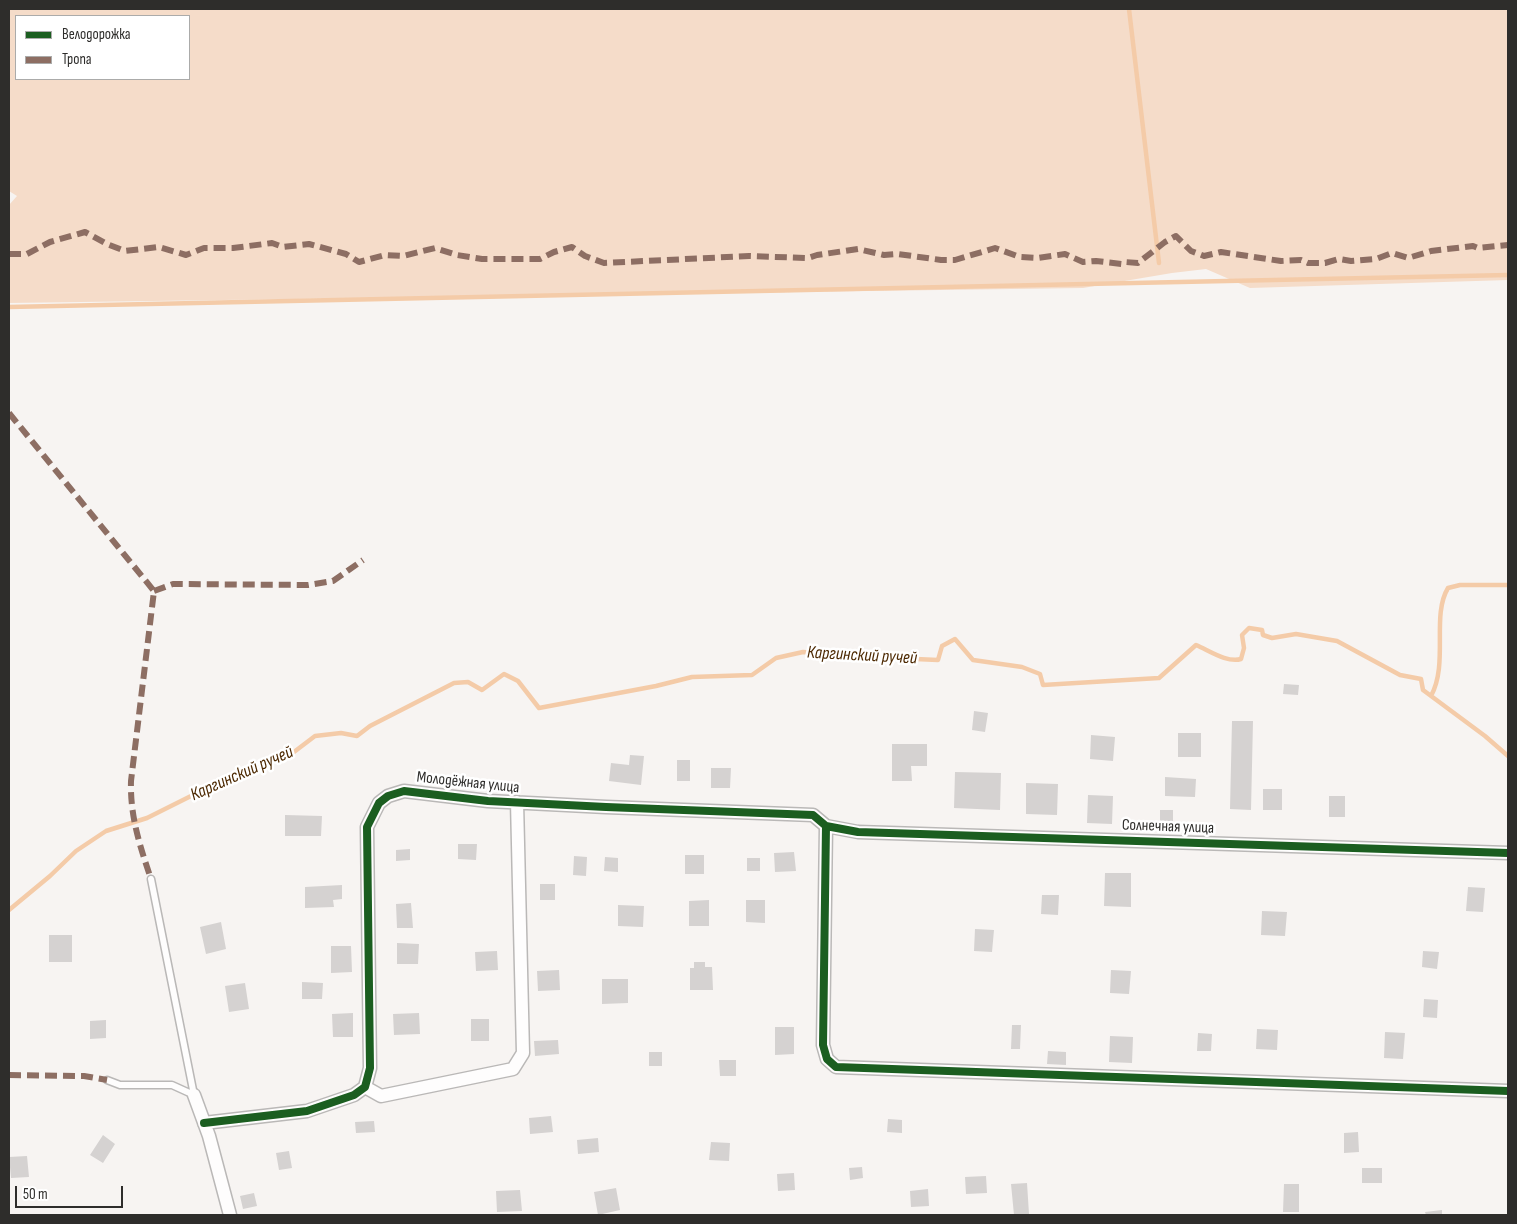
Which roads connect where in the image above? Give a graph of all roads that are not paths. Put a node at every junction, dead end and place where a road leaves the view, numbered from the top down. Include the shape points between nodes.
1 (517, 802) junction
2 (826, 826) junction
3 (1508, 854) edge
4 (151, 879) dead end
5 (107, 1080) dead end
6 (365, 1087) junction
7 (1508, 1091) edge
8 (194, 1095) junction
9 (204, 1122) junction
10 (230, 1215) edge

1 - 2 street, Молодёжная улица via 814,815
1 - 6 street via 523,1053 513,1069 381,1096
1 - 6 street, Молодёжная улица via 404,791 379,803 367,827 370,1068
2 - 3 street, Солнечная улица via 858,832
2 - 7 street via 823,1045 827,1059 836,1067
4 - 8 lane
5 - 8 lane via 120,1085 172,1085
6 - 9 street via 354,1096 308,1111
8 - 9 street
9 - 10 street

